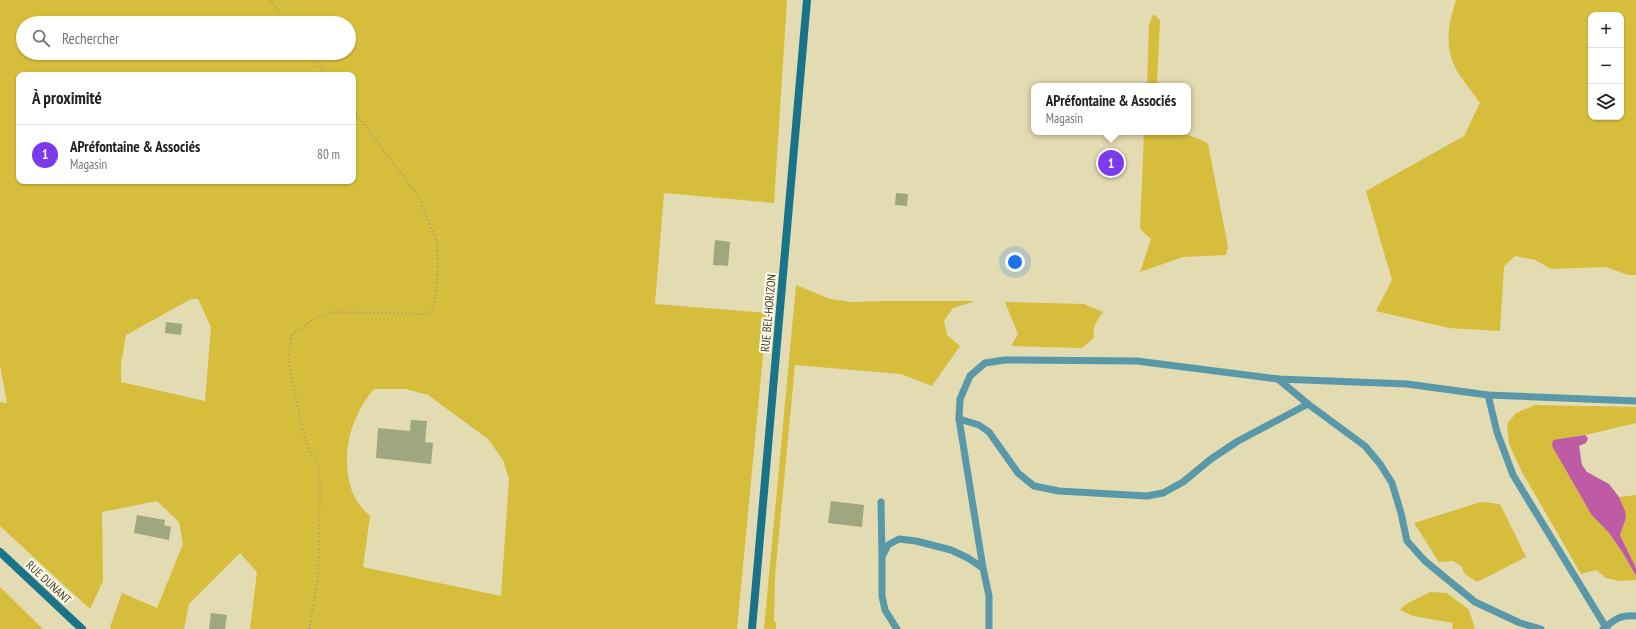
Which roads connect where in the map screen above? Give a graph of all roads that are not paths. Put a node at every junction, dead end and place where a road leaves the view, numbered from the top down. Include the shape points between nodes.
1 (807, 0) edge
2 (1278, 379) junction
3 (1488, 395) junction
4 (1636, 401) edge
5 (1308, 404) junction
6 (960, 419) junction
7 (881, 502) dead end
8 (0, 552) edge
9 (882, 556) junction
10 (983, 568) junction
11 (1636, 616) edge
12 (1605, 628) edge
13 (82, 629) edge
14 (752, 629) edge
15 (897, 629) edge
16 (989, 629) edge
17 (1541, 629) edge

1 - 14 street, RUE BEL-HORIZON
2 - 3 lane via 1407,384
2 - 5 lane
2 - 6 lane via 1137,361 1005,360 984,363 970,376 960,399
3 - 4 lane
3 - 12 lane via 1497,432 1513,475
5 - 6 lane via 1238,441 1211,458 1183,482 1163,492 1147,496 1059,491 1034,486 1018,473 989,432 979,425
5 - 17 lane via 1364,446 1380,464 1392,483 1407,540 1424,561 1475,602 1520,623
6 - 10 lane
7 - 9 lane
8 - 13 street, RUE DUNANT
9 - 10 lane via 888,545 899,540 916,541 951,550
9 - 15 lane via 882,596 885,610
10 - 16 lane via 989,596
11 - 12 lane via 1615,618

